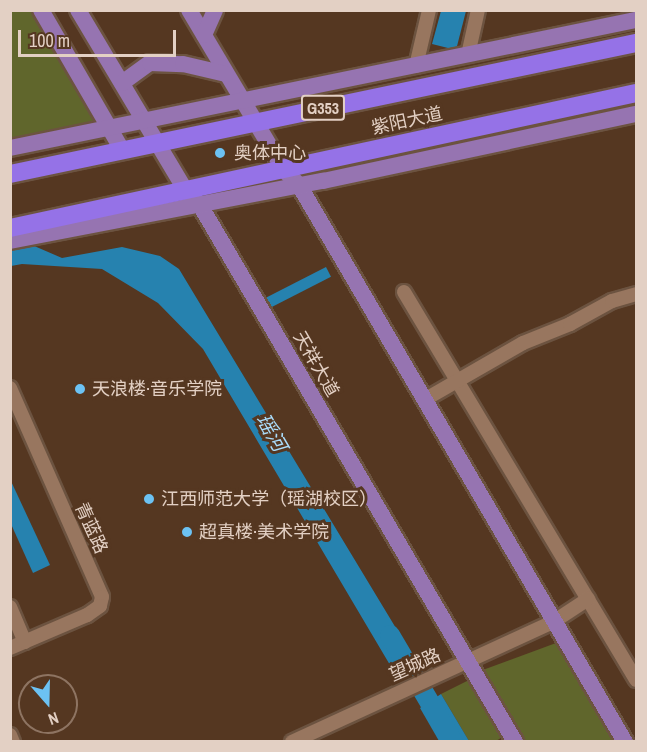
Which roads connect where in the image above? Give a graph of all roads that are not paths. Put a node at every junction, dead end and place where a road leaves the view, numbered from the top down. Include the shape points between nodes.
1 (41, 10) edge
2 (78, 10) edge
3 (189, 10) edge
4 (215, 10) edge
5 (429, 10) edge
6 (478, 10) edge
7 (636, 20) edge
8 (204, 35) junction
9 (636, 44) edge
10 (468, 55) junction
11 (416, 66) junction
12 (226, 74) junction
13 (122, 83) junction
14 (636, 93) edge
15 (243, 100) junction
16 (636, 114) edge
17 (144, 120) junction
18 (256, 122) junction
19 (109, 127) junction
20 (157, 142) junction
21 (10, 148) edge
22 (122, 150) junction
23 (284, 170) junction
24 (10, 174) edge
25 (299, 185) junction
26 (186, 191) junction
27 (200, 205) junction
28 (10, 228) edge
29 (10, 241) edge
30 (404, 292) dead end
31 (636, 294) edge
32 (458, 381) junction
33 (10, 388) edge
34 (424, 400) junction
35 (588, 599) junction
36 (10, 608) edge
37 (553, 622) junction
38 (25, 642) junction
39 (10, 648) edge
40 (460, 664) junction
41 (636, 681) edge
42 (10, 735) edge
43 (13, 741) edge
44 (291, 741) edge
45 (515, 741) edge
46 (625, 741) edge

1 - 19 main road
2 - 13 main road, 天祥大道
3 - 8 main road
4 - 8 main road
5 - 11 street
6 - 10 street
7 - 10 main road
8 - 12 main road
9 - 18 highway, 紫阳大道 / G353
10 - 11 main road
11 - 15 main road
12 - 13 main road via 183,64 150,63
12 - 15 main road
13 - 17 main road, 天祥大道
14 - 23 highway, 紫阳大道
15 - 17 main road
15 - 18 main road
16 - 25 main road
17 - 19 main road
17 - 20 main road, 天祥大道
18 - 20 highway, 紫阳大道 / G353
18 - 23 main road
19 - 21 main road
19 - 22 main road
20 - 22 highway, 紫阳大道 / G353
20 - 26 main road, 天祥大道
22 - 24 highway, 紫阳大道 / G353
23 - 25 main road
23 - 26 highway, 紫阳大道
25 - 27 main road
25 - 34 main road
26 - 27 main road, 天祥大道
26 - 28 highway, 紫阳大道
27 - 29 main road
27 - 40 main road, 天祥大道
30 - 32 street
31 - 32 street via 612,301 523,343
32 - 34 street
32 - 35 street
33 - 38 street, 青蓝路 via 102,597 100,606 87,615
34 - 37 main road
35 - 37 street, 望城路
35 - 41 street
36 - 38 street
37 - 40 street, 望城路
37 - 46 main road
38 - 39 street, 青蓝路
40 - 44 street, 望城路
40 - 45 main road, 天祥大道
42 - 43 street

